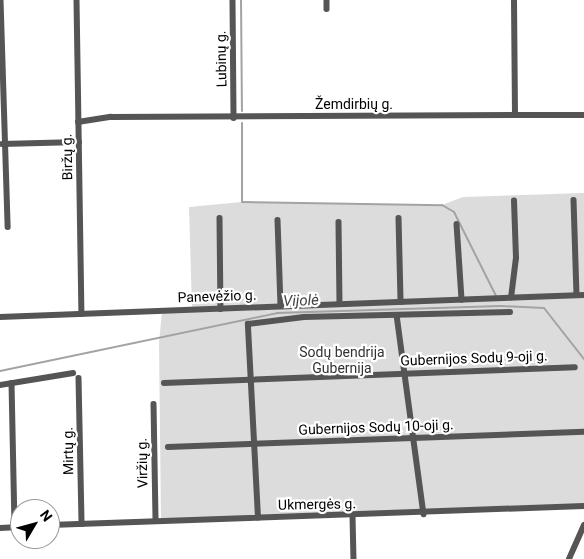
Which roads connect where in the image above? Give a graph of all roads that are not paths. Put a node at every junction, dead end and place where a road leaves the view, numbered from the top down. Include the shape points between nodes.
1 (1, 0) edge
2 (77, 0) edge
3 (233, 0) edge
4 (327, 0) edge
5 (514, 0) edge
6 (327, 9) dead end
7 (515, 115) junction
8 (584, 115) edge
9 (234, 118) junction
10 (78, 122) junction
11 (79, 142) junction
12 (2, 144) edge
13 (574, 200) dead end
14 (514, 201) dead end
15 (220, 218) dead end
16 (399, 218) dead end
17 (278, 220) dead end
18 (339, 222) dead end
19 (456, 224) dead end
20 (8, 227) dead end
21 (577, 295) junction
22 (584, 295) edge
23 (511, 298) junction
24 (462, 300) junction
25 (401, 302) junction
26 (340, 304) junction
27 (281, 306) junction
28 (221, 309) junction
29 (510, 312) dead end
30 (82, 314) junction
31 (397, 315) junction
32 (0, 317) edge
33 (575, 367) dead end
34 (71, 372) dead end
35 (405, 374) junction
36 (79, 378) dead end
37 (250, 378) junction
38 (164, 382) dead end
39 (12, 383) junction
40 (0, 385) edge
41 (154, 404) dead end
42 (584, 432) edge
43 (415, 438) junction
44 (253, 444) junction
45 (168, 447) dead end
46 (16, 499) edge
47 (584, 506) edge
48 (424, 514) junction
49 (353, 516) junction
50 (258, 518) junction
51 (156, 521) junction
52 (82, 524) junction
53 (60, 525) edge
54 (584, 525) edge
55 (354, 559) edge
56 (569, 559) edge

1 - 12 street
2 - 10 street, Biržų g.
3 - 9 street, Lubinų g.
4 - 6 street
5 - 7 street
7 - 8 street, Žemdirbių g.
7 - 9 street, Žemdirbių g.
9 - 10 street, Žemdirbių g. via 111,118
10 - 11 street, Biržų g.
11 - 12 street
11 - 30 street, Biržų g.
12 - 20 street
13 - 21 street
14 - 23 street via 516,258
15 - 28 street
16 - 25 street
17 - 27 street
18 - 26 street
19 - 24 street
21 - 22 street, Panevėžio g.
21 - 23 street, Panevėžio g.
23 - 24 street, Panevėžio g.
24 - 25 street, Panevėžio g.
25 - 26 street, Panevėžio g.
26 - 27 street, Panevėžio g.
27 - 28 street, Panevėžio g.
28 - 30 street, Panevėžio g.
29 - 31 street
30 - 32 street, Panevėžio g.
31 - 35 street
31 - 37 street via 304,317 248,324
33 - 35 street, Gubernijos Sodų 9-oji g.
34 - 39 street
35 - 37 street, Gubernijos Sodų 9-oji g.
35 - 43 street
36 - 52 street, Mirtų g.
37 - 38 street, Gubernijos Sodų 9-oji g.
37 - 44 street
39 - 40 street
39 - 46 street
41 - 51 street, Viržių g.
42 - 43 street, Gubernijos Sodų 10-oji g.
43 - 44 street, Gubernijos Sodų 10-oji g.
43 - 48 street
44 - 45 street, Gubernijos Sodų 10-oji g.
44 - 50 street
47 - 48 street, Ukmergės g.
48 - 49 street, Ukmergės g.
49 - 50 street, Ukmergės g.
49 - 55 street
50 - 51 street, Ukmergės g.
51 - 52 street, Ukmergės g.
52 - 53 street, Ukmergės g.
54 - 56 street

